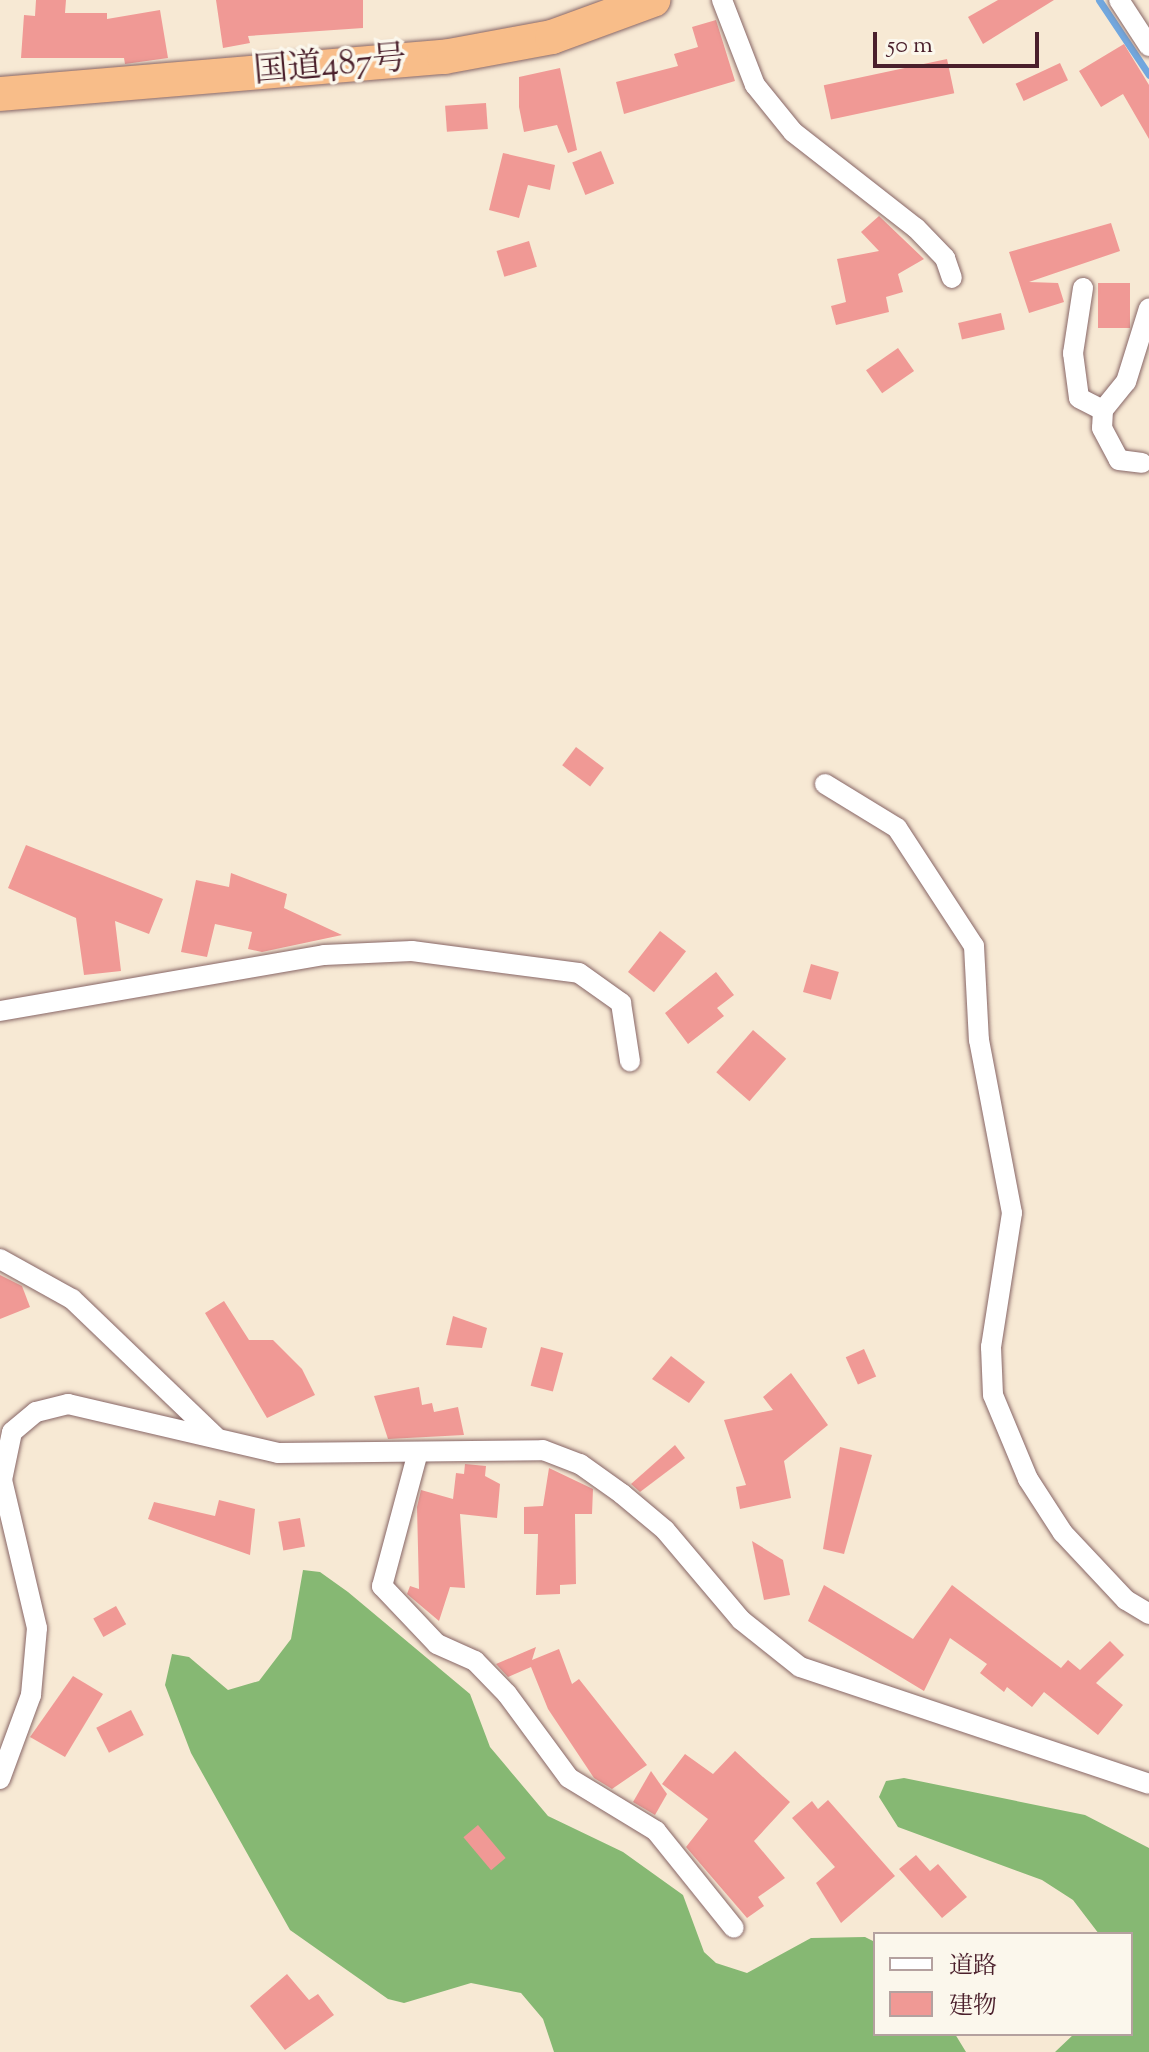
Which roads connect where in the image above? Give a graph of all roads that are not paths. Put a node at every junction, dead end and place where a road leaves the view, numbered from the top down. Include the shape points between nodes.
1 (653, 0) edge
2 (722, 0) edge
3 (1119, 0) edge
4 (1149, 46) edge
5 (0, 94) edge
6 (952, 278) dead end
7 (1083, 288) dead end
8 (1149, 308) edge
9 (1103, 410) junction
10 (1142, 463) dead end
11 (825, 784) dead end
12 (0, 1011) edge
13 (630, 1061) dead end
14 (0, 1259) edge
15 (218, 1438) junction
16 (418, 1452) junction
17 (1149, 1614) edge
18 (0, 1779) edge
19 (1149, 1784) edge
20 (734, 1928) dead end

1 - 5 highway, 国道487号 via 552,37 444,57
2 - 6 street via 755,85 774,109 838,170 916,228 945,258
3 - 4 street
7 - 9 street via 1073,353 1079,398
8 - 9 street via 1126,382
9 - 10 street via 1102,428 1119,460
11 - 17 street via 897,828 974,946 979,1040 1012,1213 991,1347 993,1395 1028,1479 1063,1533 1126,1600
12 - 13 street via 324,955 412,951 579,973 621,1003
14 - 15 street via 72,1299
15 - 16 street via 278,1453
15 - 18 street via 68,1404 36,1412 12,1432 2,1480 37,1628 31,1695
16 - 19 street via 543,1450 580,1464 665,1530 741,1620 800,1667
16 - 20 street via 382,1586 437,1644 475,1661 507,1694 569,1778 656,1831

